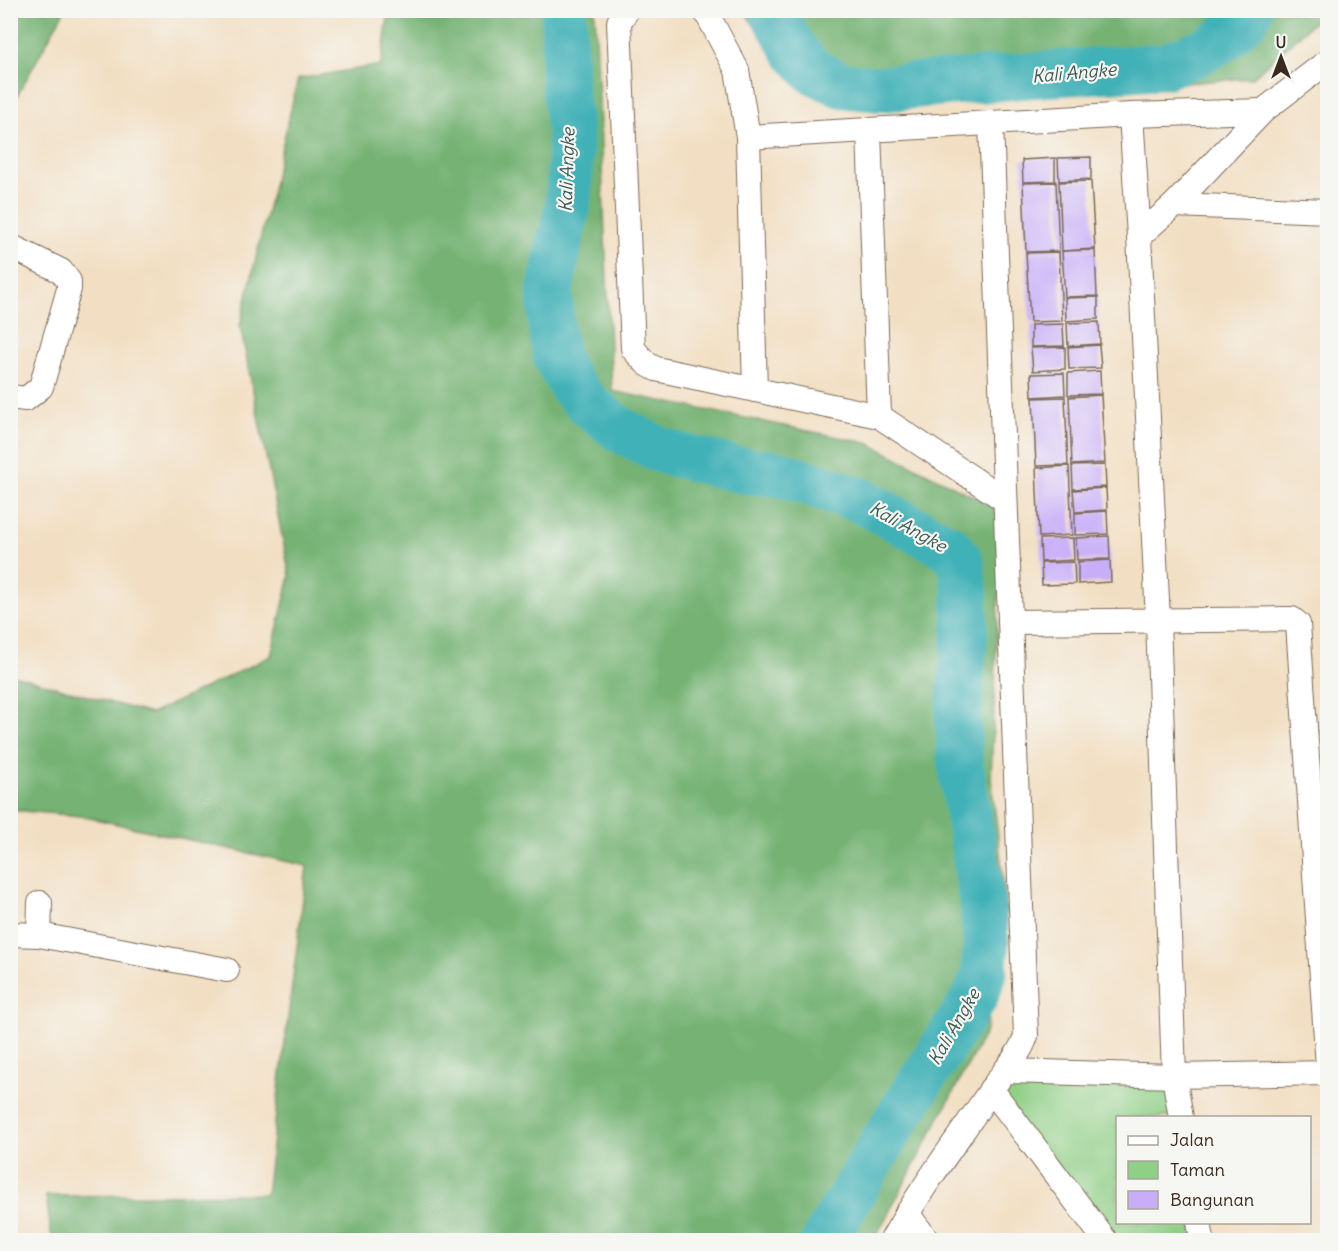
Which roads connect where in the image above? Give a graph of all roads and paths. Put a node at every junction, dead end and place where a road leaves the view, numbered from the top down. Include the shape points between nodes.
1 (627, 10) edge
2 (705, 10) edge
3 (1328, 61) edge
4 (1263, 111) junction
5 (1131, 115) junction
6 (991, 123) junction
7 (869, 130) junction
8 (748, 137) junction
9 (1174, 205) junction
10 (1328, 211) edge
11 (1139, 236) junction
12 (10, 246) edge
13 (755, 390) junction
14 (10, 396) edge
15 (879, 416) junction
16 (1005, 500) junction
17 (1158, 620) junction
18 (1010, 622) junction
19 (1319, 808) edge
20 (40, 903) dead end
21 (10, 934) edge
22 (39, 935) junction
23 (227, 970) dead end
24 (1328, 1067) edge
25 (1328, 1073) edge
26 (1174, 1076) junction
27 (998, 1080) junction
28 (1181, 1116) edge
29 (907, 1213) junction
30 (1199, 1224) edge
31 (892, 1240) edge
32 (927, 1240) edge
33 (1105, 1240) edge
34 (1202, 1240) edge

1 - 13 street via 619,22 633,349 656,369
2 - 8 street via 737,70
3 - 4 street
4 - 5 street
4 - 9 street
5 - 6 street
5 - 11 street
6 - 7 street
6 - 16 street
7 - 8 street
7 - 15 street
8 - 13 street
9 - 10 street
9 - 11 street
11 - 17 street
12 - 14 street via 61,271 69,281 41,387 26,399
13 - 15 street
15 - 16 street
16 - 18 street
17 - 18 street
17 - 19 street via 1296,621
17 - 26 street
18 - 27 street via 1026,1036 1022,1048
19 - 24 street
20 - 22 street
21 - 22 street
22 - 23 street
25 - 26 street
26 - 27 street
26 - 28 street
27 - 29 street
27 - 33 street
29 - 31 street
29 - 32 street
30 - 34 street

